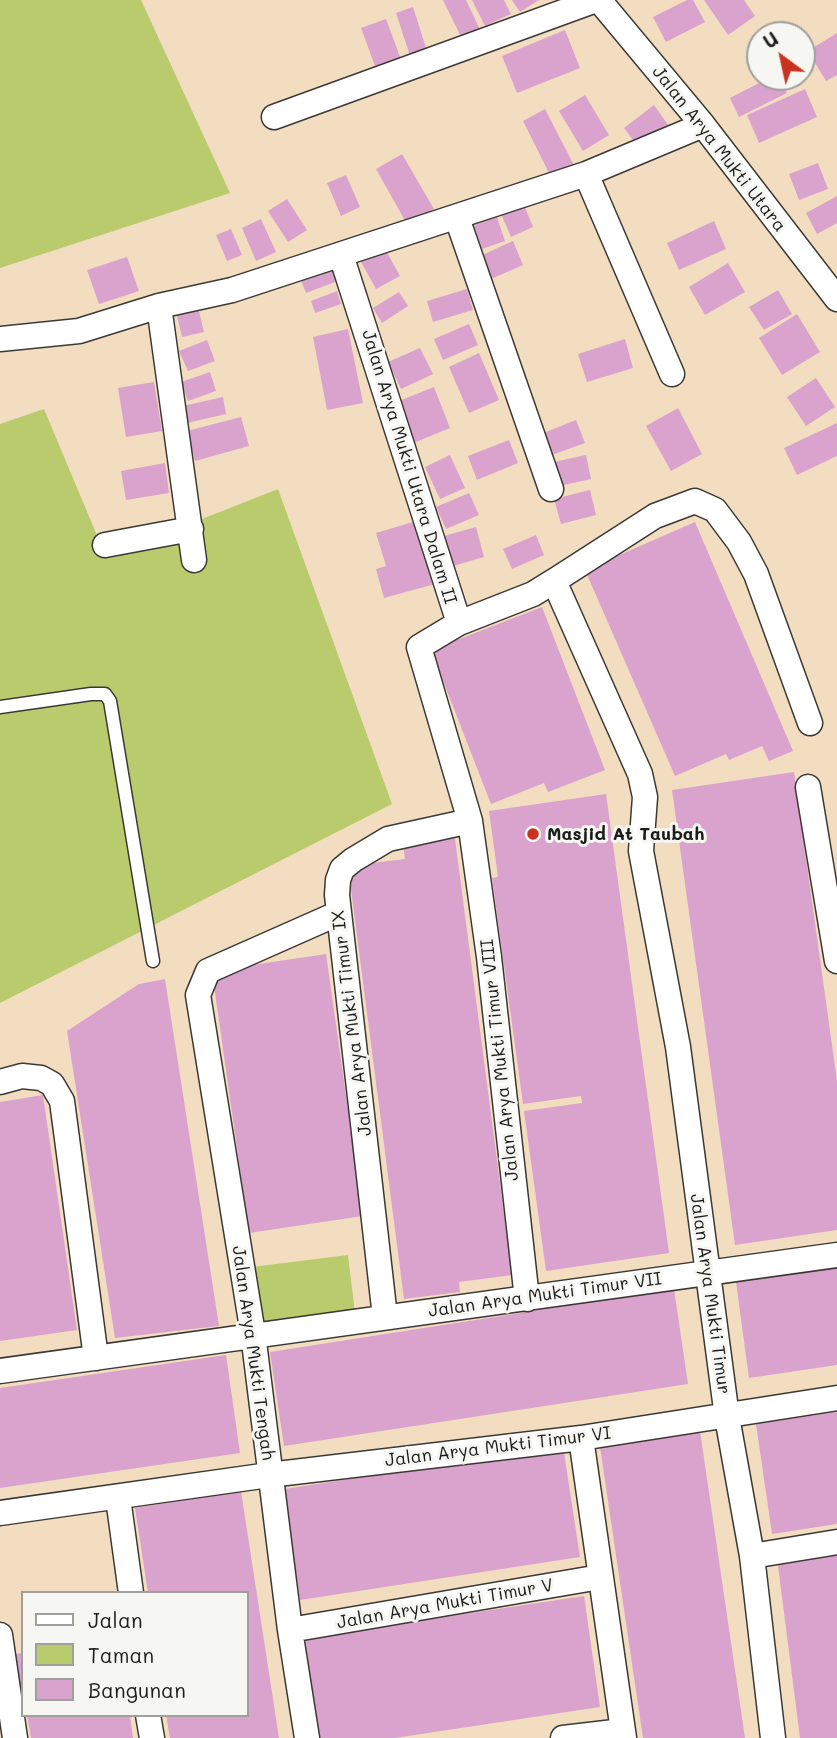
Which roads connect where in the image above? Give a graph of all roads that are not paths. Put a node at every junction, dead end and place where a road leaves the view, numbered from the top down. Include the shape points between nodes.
1 (598, 0) edge
2 (274, 117) dead end
3 (703, 125) junction
4 (586, 174) junction
5 (457, 218) junction
6 (341, 255) junction
7 (837, 299) edge
8 (159, 306) junction
9 (0, 339) edge
10 (672, 374) dead end
11 (551, 488) dead end
12 (191, 529) junction
13 (105, 545) dead end
14 (194, 560) dead end
15 (554, 581) junction
16 (459, 623) junction
17 (0, 707) edge
18 (810, 723) dead end
19 (808, 787) dead end
20 (470, 821) junction
21 (339, 913) junction
22 (153, 961) dead end
23 (837, 961) edge
24 (0, 1082) edge
25 (837, 1255) edge
26 (706, 1272) junction
27 (527, 1299) junction
28 (385, 1317) junction
29 (253, 1334) junction
30 (96, 1358) junction
31 (0, 1371) edge
32 (837, 1398) edge
33 (726, 1417) junction
34 (580, 1438) junction
35 (269, 1475) junction
36 (118, 1498) junction
37 (0, 1513) edge
38 (837, 1542) edge
39 (752, 1556) junction
40 (600, 1577) junction
41 (131, 1591) edge
42 (290, 1630) junction
43 (8, 1644) edge
44 (148, 1717) edge
45 (623, 1734) edge
46 (15, 1738) edge
47 (152, 1738) edge
48 (307, 1738) edge
49 (563, 1738) edge
50 (773, 1738) edge

1 - 2 street
1 - 3 street, Jalan Arya Mukti Utara
3 - 4 street
3 - 7 street, Jalan Arya Mukti Utara
4 - 5 street
4 - 10 street
5 - 6 street
5 - 11 street
6 - 8 street via 232,290
6 - 16 street, Jalan Arya Mukti Utara Dalam II
8 - 9 street via 79,331
8 - 12 street
12 - 13 street
12 - 14 street
15 - 16 street
15 - 18 street via 655,516 695,501 715,510 756,575
15 - 26 street, Jalan Arya Mukti Timur via 640,774 645,797 641,851 678,1047
16 - 20 street, Jalan Arya Mukti Utara Dalam II via 419,648
17 - 22 lane via 91,694 105,694 110,701
19 - 23 street
20 - 21 street, Jalan Arya Mukti Timur IX via 388,839 367,849 342,869 337,887
20 - 27 street, Jalan Arya Mukti Timur VIII
21 - 28 street, Jalan Arya Mukti Timur IX
21 - 29 street, Jalan Arya Mukti Tengah via 208,971 200,984 199,1007
24 - 30 street via 22,1076 41,1078 52,1084 62,1101
25 - 26 street, Jalan Arya Mukti Timur VII
26 - 27 street, Jalan Arya Mukti Timur VII
26 - 33 street, Jalan Arya Mukti Timur
27 - 28 street, Jalan Arya Mukti Timur VII
28 - 29 street, Jalan Arya Mukti Timur VII
29 - 30 street, Jalan Arya Mukti Timur VII
29 - 35 street, Jalan Arya Mukti Tengah
30 - 31 street, Jalan Arya Mukti Timur VII
32 - 33 street, Jalan Arya Mukti Timur VI
33 - 34 street, Jalan Arya Mukti Timur VI
33 - 39 street, Jalan Arya Mukti Timur
34 - 35 street, Jalan Arya Mukti Timur VI
34 - 40 street
35 - 36 street, Jalan Arya Mukti Timur VI
35 - 42 street, Jalan Arya Mukti Tengah
36 - 37 street, Jalan Arya Mukti Timur VI
36 - 41 street
38 - 39 street
39 - 50 street, Jalan Arya Mukti Timur
40 - 42 street, Jalan Arya Mukti Timur V
40 - 45 street
42 - 48 street, Jalan Arya Mukti Tengah
43 - 46 street
44 - 47 street
45 - 49 street

